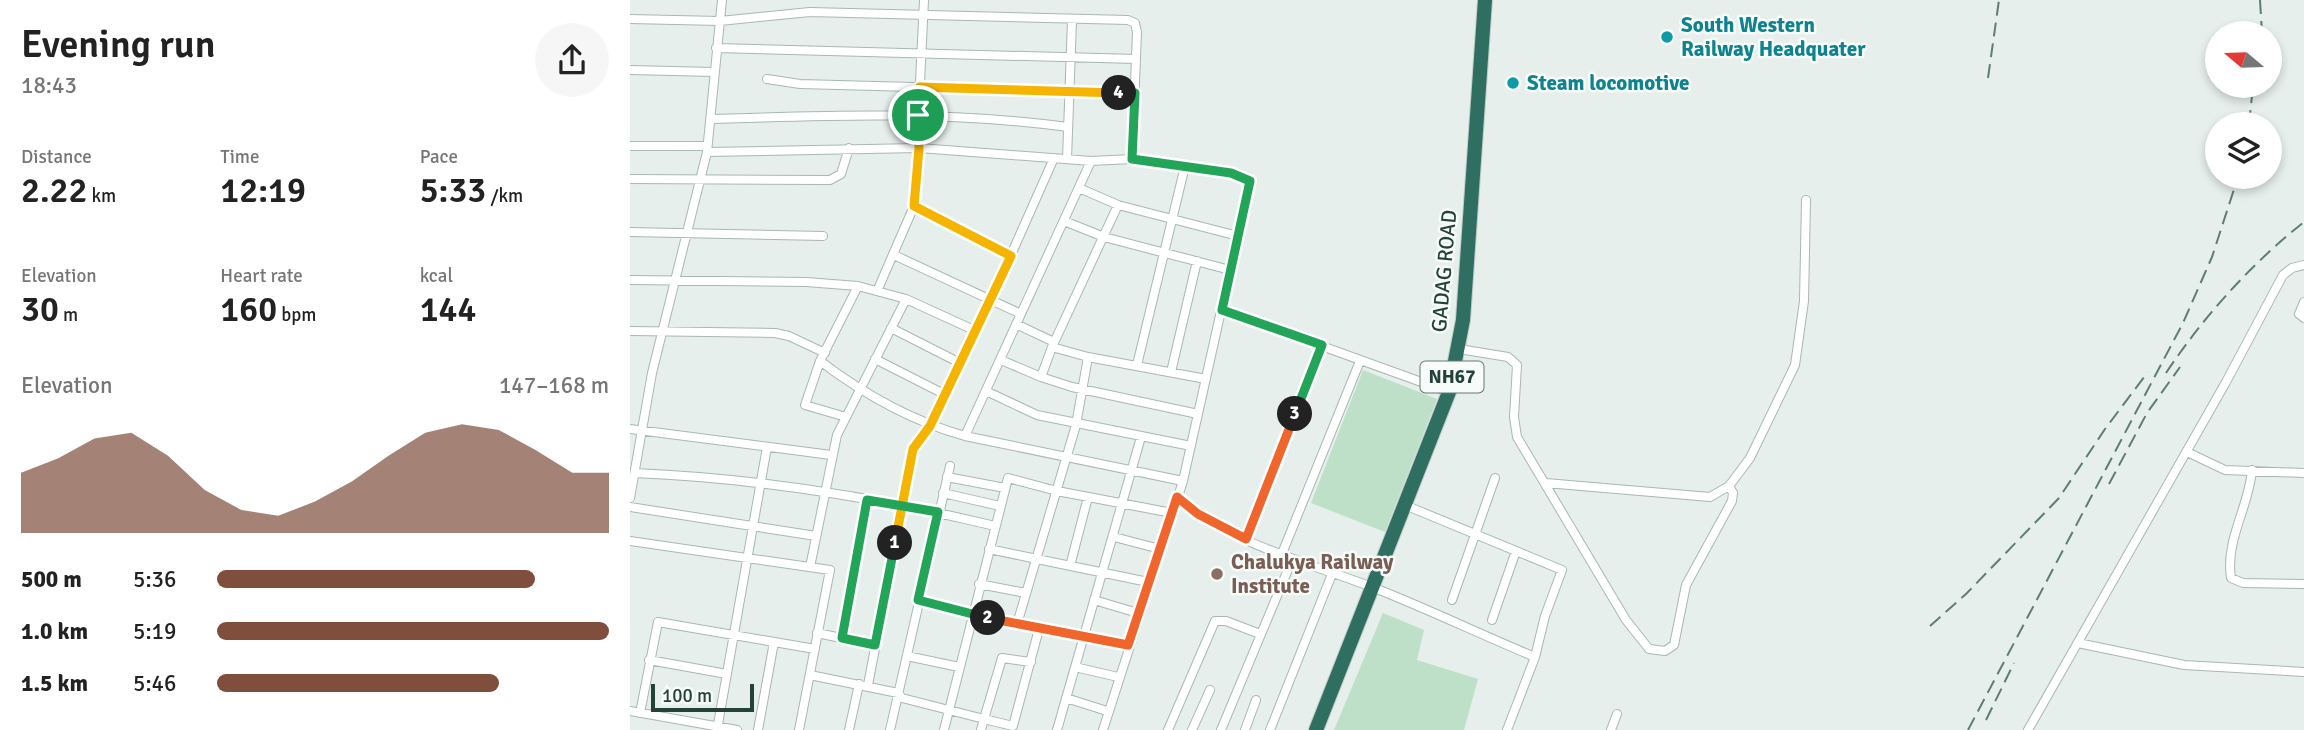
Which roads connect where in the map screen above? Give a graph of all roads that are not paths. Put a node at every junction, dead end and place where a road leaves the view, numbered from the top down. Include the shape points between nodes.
1 (722, 0) edge
2 (924, 0) edge
3 (1485, 0) edge
4 (1493, 0) edge
5 (922, 16) junction
6 (630, 19) edge
7 (1072, 20) junction
8 (719, 21) junction
9 (716, 48) junction
10 (920, 53) junction
11 (1071, 58) junction
12 (1136, 59) junction
13 (630, 70) edge
14 (715, 72) junction
15 (767, 79) dead end
16 (920, 87) junction
17 (1070, 92) junction
18 (1135, 93) junction
19 (918, 115) junction
20 (712, 119) junction
21 (1068, 127) junction
22 (630, 146) edge
23 (849, 148) junction
24 (919, 148) junction
25 (707, 149) junction
26 (1054, 158) junction
27 (1067, 159) junction
28 (1132, 159) junction
29 (1091, 161) junction
30 (1185, 166) junction
31 (630, 179) edge
32 (700, 180) junction
33 (1079, 188) junction
34 (1806, 200) dead end
35 (1118, 205) junction
36 (914, 206) junction
37 (1173, 219) junction
38 (1064, 221) junction
39 (630, 232) edge
40 (687, 233) junction
41 (823, 236) dead end
42 (1238, 236) junction
43 (1104, 237) junction
44 (1165, 253) junction
45 (894, 255) junction
46 (1011, 256) junction
47 (1197, 261) junction
48 (2304, 265) edge
49 (1230, 270) junction
50 (630, 280) edge
51 (674, 281) junction
52 (858, 286) junction
53 (878, 289) junction
54 (906, 299) junction
55 (991, 300) junction
56 (2304, 302) edge
57 (1222, 310) junction
58 (1021, 314) junction
59 (2304, 318) edge
60 (1016, 324) junction
61 (891, 328) junction
62 (630, 331) edge
63 (663, 331) junction
64 (976, 331) junction
65 (1053, 344) junction
66 (1322, 345) junction
67 (1465, 350) junction
68 (825, 353) junction
69 (1088, 357) junction
70 (875, 359) junction
71 (1001, 360) junction
72 (820, 361) junction
73 (1360, 361) junction
74 (960, 363) junction
75 (1137, 365) junction
76 (1171, 372) junction
77 (1041, 377) junction
78 (1206, 379) junction
79 (858, 390) junction
80 (1083, 390) junction
81 (986, 391) junction
82 (1449, 392) junction
83 (944, 394) junction
84 (1198, 414) junction
85 (846, 418) junction
86 (1076, 425) junction
87 (930, 426) junction
88 (630, 429) edge
89 (642, 430) junction
90 (965, 436) junction
91 (1141, 437) junction
92 (1191, 446) junction
93 (767, 447) junction
94 (2187, 452) junction
95 (831, 455) junction
96 (634, 457) edge
97 (1066, 459) junction
98 (950, 466) dead end
99 (2252, 470) junction
100 (1132, 471) junction
101 (635, 473) junction
102 (2304, 473) edge
103 (947, 477) junction
104 (1495, 478) dead end
105 (1183, 481) junction
106 (1546, 483) junction
107 (760, 485) junction
108 (1729, 486) junction
109 (1005, 488) junction
110 (1057, 491) junction
111 (943, 493) junction
112 (823, 494) junction
113 (1088, 497) junction
114 (1177, 497) junction
115 (630, 498) edge
116 (867, 500) junction
117 (1123, 504) junction
118 (902, 505) junction
119 (1000, 506) junction
120 (630, 507) edge
121 (1412, 508) junction
122 (938, 512) junction
123 (1172, 513) junction
124 (752, 525) junction
125 (995, 526) junction
126 (1475, 535) junction
127 (816, 536) junction
128 (1114, 537) junction
129 (1246, 539) junction
130 (630, 541) edge
131 (989, 549) junction
132 (1160, 549) junction
133 (1516, 551) junction
134 (1281, 556) junction
135 (747, 559) junction
136 (1036, 560) junction
137 (1292, 560) junction
138 (1070, 566) junction
139 (810, 567) junction
140 (1102, 572) junction
141 (1332, 574) junction
142 (1148, 582) junction
143 (979, 584) junction
144 (2304, 584) edge
145 (1376, 589) junction
146 (1026, 593) junction
147 (918, 600) junction
148 (1094, 600) junction
149 (1452, 600) dead end
150 (1138, 613) junction
151 (971, 614) junction
152 (1492, 620) dead end
153 (1017, 624) junction
154 (1039, 629) junction
155 (817, 633) junction
156 (734, 634) junction
157 (1260, 634) junction
158 (1083, 635) junction
159 (842, 638) junction
160 (774, 642) junction
161 (2078, 643) junction
162 (875, 645) junction
163 (1128, 645) junction
164 (814, 649) junction
165 (907, 656) junction
166 (1535, 657) junction
167 (649, 660) junction
168 (1031, 662) junction
169 (959, 667) junction
170 (1074, 667) junction
171 (2304, 672) edge
172 (727, 674) junction
173 (810, 675) junction
174 (1118, 677) junction
175 (863, 685) junction
176 (1210, 690) dead end
177 (898, 693) junction
178 (1066, 698) junction
179 (1256, 700) dead end
180 (630, 711) edge
181 (948, 711) junction
182 (1107, 711) junction
183 (640, 713) junction
184 (1617, 714) dead end
185 (984, 719) junction
186 (682, 720) junction
187 (717, 728) edge
188 (1013, 728) edge
189 (680, 730) edge
190 (737, 730) edge
191 (758, 730) edge
192 (799, 730) edge
193 (849, 730) edge
194 (890, 730) edge
195 (944, 730) edge
196 (981, 730) edge
197 (1057, 730) edge
198 (1103, 730) edge
199 (1168, 730) edge
200 (1192, 730) edge
201 (1221, 730) edge
202 (1245, 730) edge
203 (1270, 730) edge
204 (1316, 730) edge
205 (1324, 730) edge
206 (1507, 730) edge
207 (1611, 730) edge
208 (2028, 730) edge

1 - 8 street
2 - 5 street
3 - 82 highway, GADAG ROAD / NH67 via 1463,320
4 - 67 highway, GADAG ROAD / NH67
5 - 7 street
5 - 8 street via 810,12
5 - 10 street
6 - 8 street
7 - 11 street
7 - 12 street via 1135,23
8 - 9 street
9 - 10 street
9 - 14 street
10 - 11 street
10 - 16 street
11 - 12 street
11 - 17 street
12 - 18 street
13 - 14 street
14 - 20 street
15 - 16 street
16 - 17 street
16 - 19 street
17 - 18 street
17 - 21 street
18 - 28 street
19 - 20 street
19 - 21 street
19 - 24 street
20 - 25 street
21 - 27 street
22 - 25 street
23 - 24 street
23 - 25 street
23 - 32 street via 845,167 836,179
24 - 26 street
24 - 36 street
25 - 32 street
26 - 27 street
26 - 46 street
27 - 29 street
28 - 29 street
28 - 30 street
29 - 33 street
30 - 37 street
30 - 42 street via 1231,173 1250,181
31 - 32 street
32 - 40 street
33 - 35 street
33 - 38 street
34 - 108 street via 1804,301 1795,365 1750,458
35 - 37 street
35 - 43 street
36 - 45 street
36 - 46 street
37 - 42 street
37 - 44 street
38 - 43 street
38 - 58 street
39 - 40 street
40 - 41 street
40 - 51 street
42 - 49 street
43 - 44 street
43 - 65 street
44 - 47 street
44 - 75 street
45 - 53 street
45 - 55 street
46 - 55 street
47 - 49 street
47 - 76 street
48 - 94 street via 2283,275
49 - 57 street
50 - 51 street
51 - 52 street
51 - 63 street
52 - 53 street
52 - 68 street
53 - 54 street
54 - 61 street
54 - 64 street
55 - 58 street
55 - 64 street
56 - 59 street via 2299,314
57 - 66 street
57 - 78 street
58 - 60 street
60 - 65 street
60 - 71 street
61 - 70 street
61 - 74 street
62 - 63 street
63 - 68 street via 782,334
63 - 89 street
64 - 74 street
65 - 69 street
65 - 77 street
66 - 73 street
66 - 129 street
67 - 106 street via 1508,357 1517,365 1514,427
67 - 121 highway, GADAG ROAD / NH67 via 1443,432
68 - 72 street
69 - 75 street
69 - 80 street
70 - 79 street
70 - 83 street
71 - 77 street
71 - 81 street
72 - 79 street
72 - 85 street via 804,405
73 - 82 street
73 - 134 street
74 - 83 street
75 - 76 street
76 - 78 street
77 - 80 street
78 - 84 street
79 - 85 street
79 - 87 street
80 - 84 street
80 - 86 street
81 - 86 street via 1037,415
81 - 90 street
82 - 145 highway, GADAG ROAD / NH67
83 - 87 street
84 - 92 street
85 - 95 street
86 - 91 street
86 - 97 street
87 - 90 street
87 - 118 street via 913,449
88 - 89 street
89 - 93 street
89 - 96 street
90 - 97 street
91 - 92 street
91 - 100 street
92 - 105 street
93 - 95 street
93 - 107 street
94 - 99 street via 2213,467
94 - 161 street
95 - 112 street
96 - 101 street
97 - 100 street
97 - 110 street
98 - 103 street
99 - 102 street
99 - 144 street via 2250,494 2236,524 2231,578 2244,583
100 - 105 street
100 - 117 street
101 - 107 street via 692,474
101 - 115 street
103 - 109 street
103 - 111 street
104 - 126 street
105 - 114 street
106 - 108 street via 1710,497
106 - 108 street via 1626,620 1643,644 1657,650 1670,648 1677,639 1686,585 1732,501
107 - 112 street
107 - 124 street
109 - 110 street via 1008,478
109 - 119 street
110 - 113 street
110 - 136 street
111 - 119 street
111 - 122 street
112 - 116 street
112 - 127 street
113 - 117 street
113 - 138 street
114 - 123 street
114 - 129 street via 1198,514
116 - 118 street
116 - 159 street
117 - 123 street
117 - 128 street
118 - 122 street
118 - 162 street
119 - 125 street
120 - 124 street
121 - 126 street
121 - 145 highway, GADAG ROAD / NH67
122 - 125 street
122 - 147 street
123 - 132 street
124 - 127 street
124 - 135 street
125 - 131 street
126 - 133 street
126 - 149 street
127 - 139 street
128 - 132 street
128 - 140 street
129 - 134 street
130 - 135 street
131 - 136 street
131 - 143 street
132 - 142 street
133 - 152 street
133 - 166 street via 1563,573
134 - 137 street
135 - 139 street
135 - 156 street
136 - 138 street
136 - 146 street
137 - 141 street
137 - 157 street
138 - 140 street
139 - 155 street via 830,570
140 - 142 street
140 - 148 street
141 - 145 street
141 - 203 street
142 - 150 street
143 - 146 street
143 - 151 street
145 - 166 street
145 - 204 highway, GADAG ROAD / NH67
145 - 205 highway, GADAG ROAD / NH67
146 - 153 street
147 - 151 street
147 - 165 street
148 - 150 street
148 - 158 street
150 - 163 street
151 - 153 street
151 - 169 street
153 - 154 street
154 - 158 street
154 - 168 street
155 - 159 street
155 - 164 street
156 - 160 street
156 - 167 street via 658,622
156 - 172 street
157 - 199 street via 1215,621
157 - 201 street
158 - 163 street
158 - 170 street
159 - 162 street
160 - 164 street
160 - 191 street
161 - 171 street via 2163,662
161 - 208 street
162 - 175 street
163 - 174 street
164 - 173 street
165 - 169 street
165 - 177 street
166 - 206 street
167 - 172 street
167 - 183 street
168 - 185 street via 1002,658
168 - 188 street
169 - 181 street
170 - 174 street
170 - 178 street
172 - 187 street
173 - 175 street
173 - 192 street
174 - 182 street
175 - 177 street
175 - 193 street
176 - 200 street
177 - 181 street
177 - 194 street
178 - 182 street
178 - 197 street
179 - 202 street
180 - 183 street
181 - 185 street
181 - 195 street
182 - 198 street
183 - 186 street
184 - 207 street
185 - 188 street
185 - 196 street
186 - 187 street
186 - 189 street
187 - 190 street

